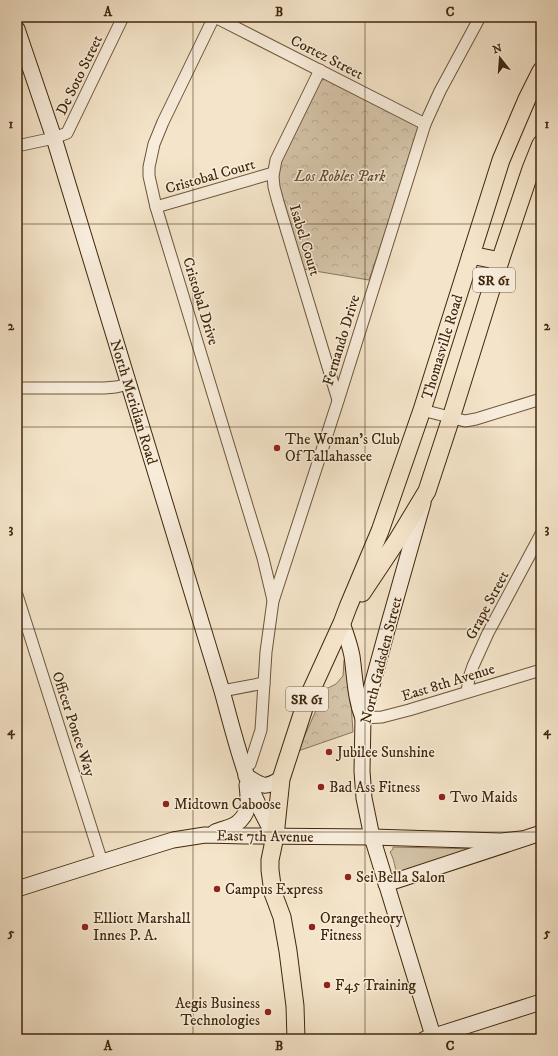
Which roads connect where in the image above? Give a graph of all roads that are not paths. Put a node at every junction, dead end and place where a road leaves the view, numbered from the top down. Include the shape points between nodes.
1 (123, 17) edge
2 (215, 17) edge
3 (480, 17) edge
4 (17, 29) edge
5 (320, 70) junction
6 (541, 71) edge
7 (425, 124) junction
8 (54, 138) junction
9 (541, 144) edge
10 (17, 146) edge
11 (273, 173) junction
12 (156, 207) junction
13 (470, 255) junction
14 (500, 261) junction
15 (129, 384) junction
16 (17, 388) edge
17 (541, 399) edge
18 (338, 400) junction
19 (422, 410) junction
20 (451, 418) junction
21 (427, 491) junction
22 (541, 534) edge
23 (17, 595) edge
24 (273, 601) junction
25 (342, 623) junction
26 (541, 670) edge
27 (264, 682) junction
28 (222, 691) junction
29 (467, 692) junction
30 (363, 718) junction
31 (245, 772) junction
32 (281, 779) junction
33 (541, 833) edge
34 (204, 835) junction
35 (275, 836) junction
36 (372, 837) junction
37 (521, 839) junction
38 (102, 862) junction
39 (386, 884) junction
40 (17, 889) edge
41 (541, 1002) edge
42 (431, 1038) edge
43 (296, 1039) edge

1 - 8 street, De Soto Street via 67,132
2 - 5 street, Cortez Street
2 - 12 street, Cristobal Drive via 154,144 149,176
3 - 7 street, Fernando Drive
4 - 8 street, North Meridian Road
5 - 7 street, Cortez Street
5 - 11 street, Isabel Court via 276,160
6 - 13 main road, Thomasville Road / SR 61 via 501,160
7 - 18 street, Fernando Drive
8 - 10 street
8 - 15 street, North Meridian Road
9 - 14 main road, Thomasville Road / SR 61
11 - 12 street, Cristobal Court
11 - 18 street, Isabel Court via 278,202
12 - 24 street, Cristobal Drive via 263,558
13 - 14 main road
13 - 19 main road, Thomasville Road / SR 61
14 - 20 main road, Thomasville Road / SR 61
15 - 16 street via 104,388
15 - 28 street, North Meridian Road
17 - 20 street via 476,419 465,421
18 - 24 street, Fernando Drive
19 - 20 street
19 - 25 main road, Thomasville Road / SR 61 via 380,531
20 - 21 main road, Thomasville Road / SR 61
21 - 25 main road, Thomasville Road / SR 61
21 - 30 street, North Gadsden Street
22 - 29 street, Grape Street via 488,633 473,666
23 - 38 street, Officer Ponce Way
24 - 27 street, Fernando Drive
25 - 30 street via 350,646 356,691
25 - 32 main road, Thomasville Road / SR 61 via 306,702
26 - 29 street, East 8th Avenue
27 - 28 street
27 - 31 street, Fernando Drive via 261,730
28 - 31 street, North Meridian Road
29 - 30 street, East 8th Avenue via 409,710
30 - 36 street, North Gadsden Street via 364,798
31 - 32 street via 262,785 269,785
31 - 34 street, North Meridian Road via 248,800 245,815 235,825
31 - 35 street, North Meridian Road
32 - 35 main road, Thomasville Road / SR 61
33 - 37 street, East 7th Avenue
34 - 35 street, East 7th Avenue
34 - 38 street, East 7th Avenue via 173,840
35 - 36 street, East 7th Avenue
35 - 43 main road, Thomasville Road / SR 61 via 283,894 282,917 292,975
36 - 37 street, East 7th Avenue via 501,841
36 - 39 street, North Gadsden Street
37 - 39 street, East 7th Avenue
38 - 40 street, East 7th Avenue
39 - 42 street, North Gadsden Street
41 - 42 street

